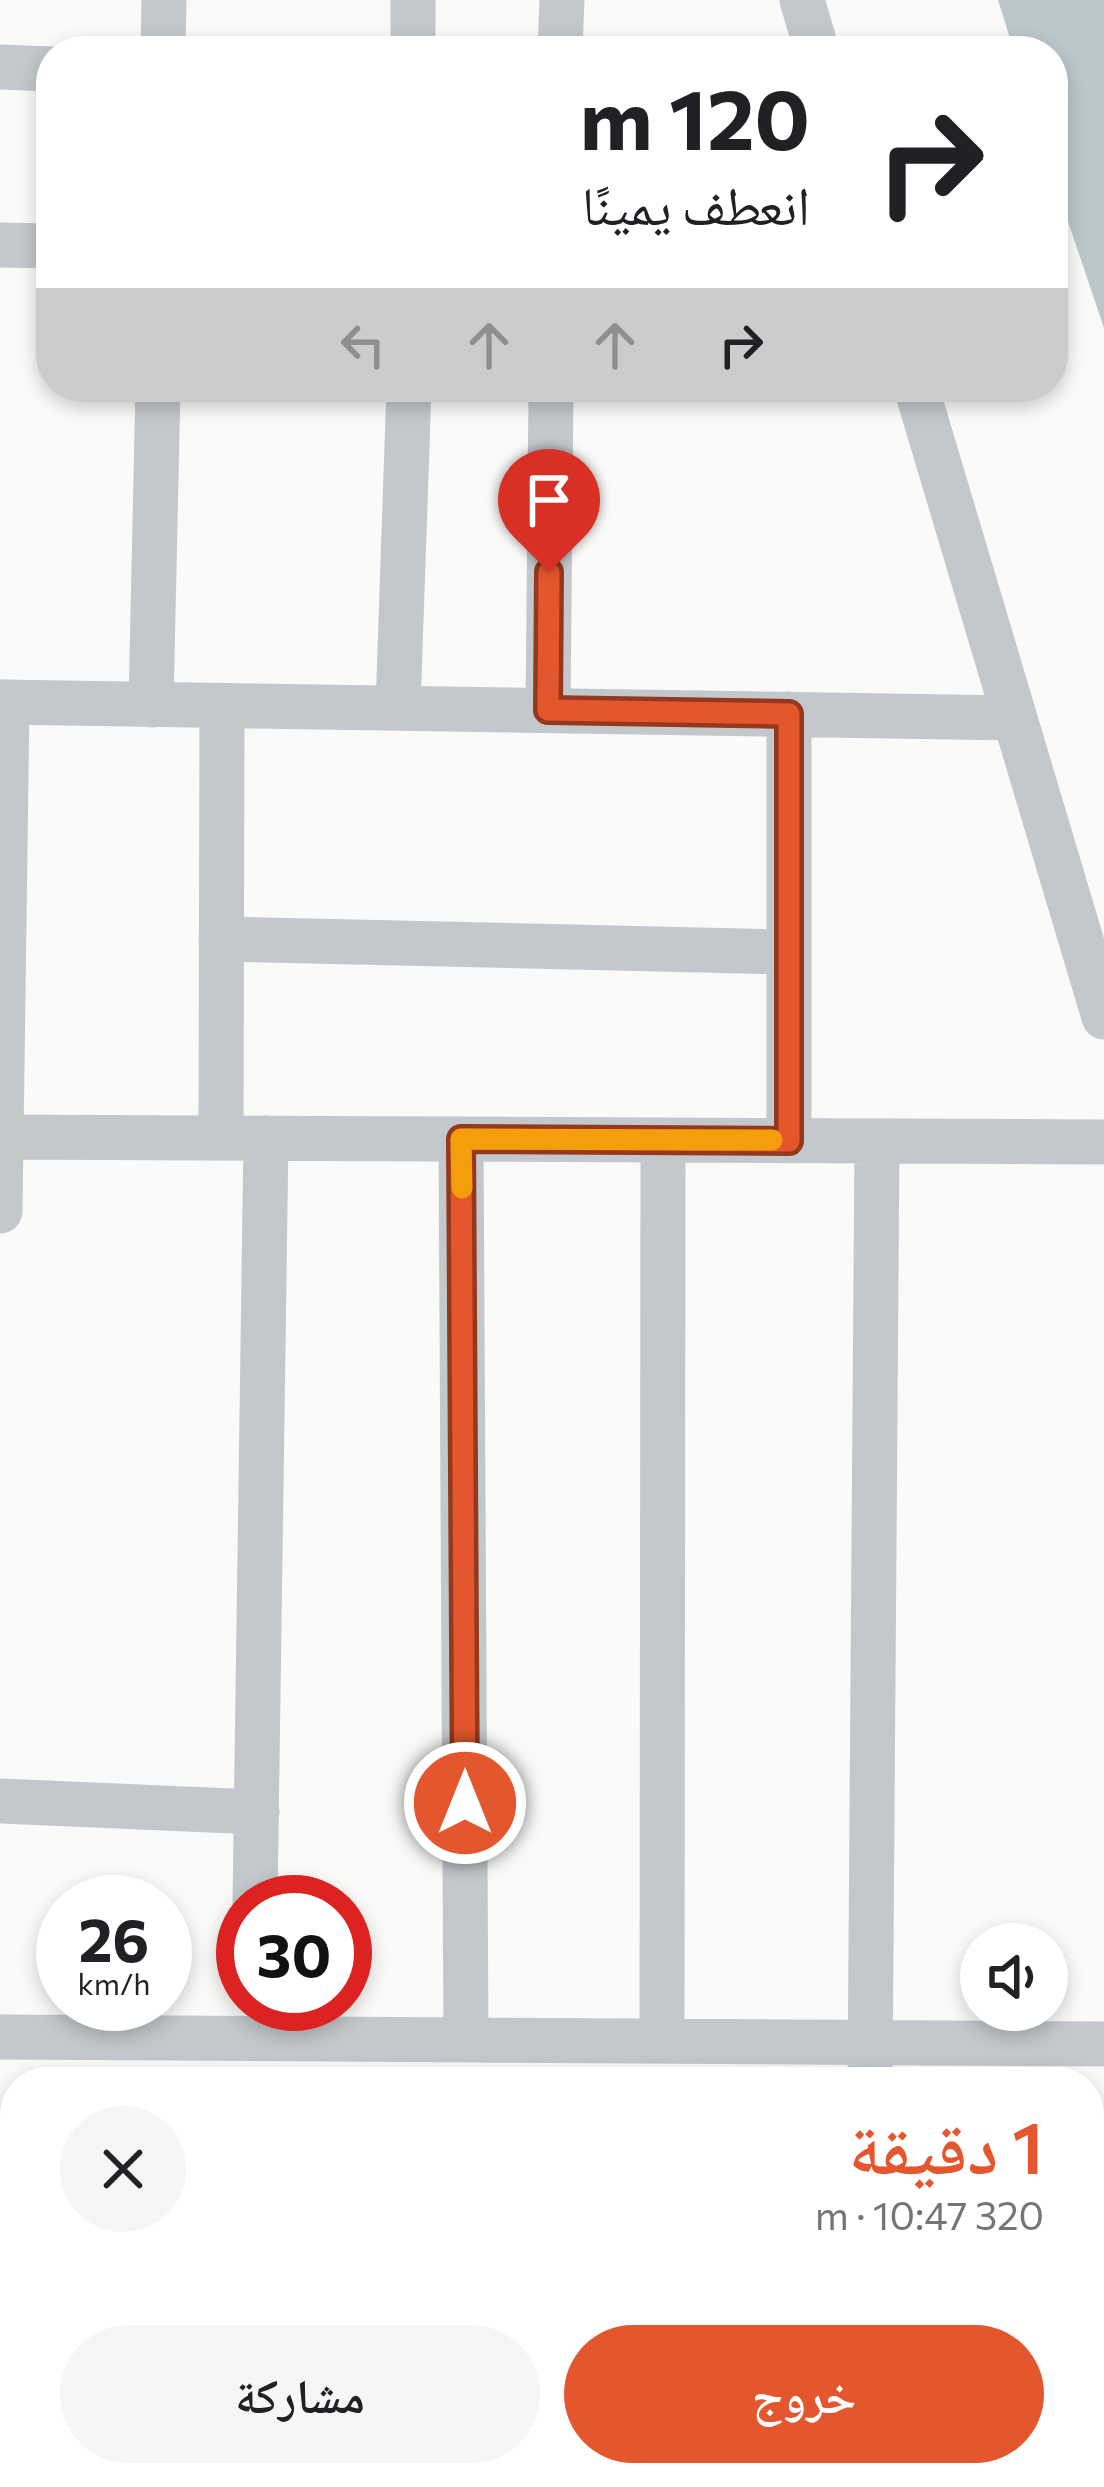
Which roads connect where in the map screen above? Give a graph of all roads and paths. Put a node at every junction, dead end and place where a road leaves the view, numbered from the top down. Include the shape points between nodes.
1 (164, 0) edge
2 (413, 0) edge
3 (562, 0) edge
4 (802, 0) edge
5 (164, 36) edge
6 (413, 36) edge
7 (561, 36) edge
8 (813, 36) edge
9 (0, 67) edge
10 (36, 68) edge
11 (0, 245) edge
12 (36, 246) edge
13 (158, 402) edge
14 (408, 402) edge
15 (551, 402) edge
16 (920, 402) edge
17 (4, 702) edge
18 (151, 705) junction
19 (222, 706) junction
20 (398, 708) junction
21 (548, 710) junction
22 (789, 714) junction
23 (1015, 718) junction
24 (221, 938) junction
25 (789, 952) junction
26 (1104, 1017) edge
27 (1, 1137) edge
28 (243, 1138) junction
29 (461, 1139) junction
30 (663, 1140) junction
31 (789, 1141) junction
32 (877, 1141) junction
33 (1104, 1142) edge
34 (0, 1211) edge
35 (0, 1801) edge
36 (256, 1812) junction
37 (255, 1875) edge
38 (216, 2023) edge
39 (366, 2031) edge
40 (0, 2037) edge
41 (466, 2040) junction
42 (662, 2041) junction
43 (1104, 2044) edge
44 (871, 2062) edge

1 - 5 street
2 - 6 street
3 - 7 street
4 - 8 street
9 - 10 street
11 - 12 street
13 - 18 street
14 - 20 street
15 - 21 street
16 - 23 street
17 - 18 street
17 - 27 street
18 - 19 street
19 - 20 street
19 - 24 street
20 - 21 street
21 - 22 street
22 - 23 street
22 - 25 street
23 - 26 street
24 - 25 street
24 - 28 street
25 - 31 street
27 - 28 street
27 - 34 street
28 - 29 street
28 - 36 street
29 - 30 street
29 - 41 street
30 - 31 street
30 - 42 street
31 - 32 street
32 - 33 street
32 - 44 street
35 - 36 street
36 - 37 street
38 - 40 street
39 - 41 street
41 - 42 street
42 - 44 street
43 - 44 street

